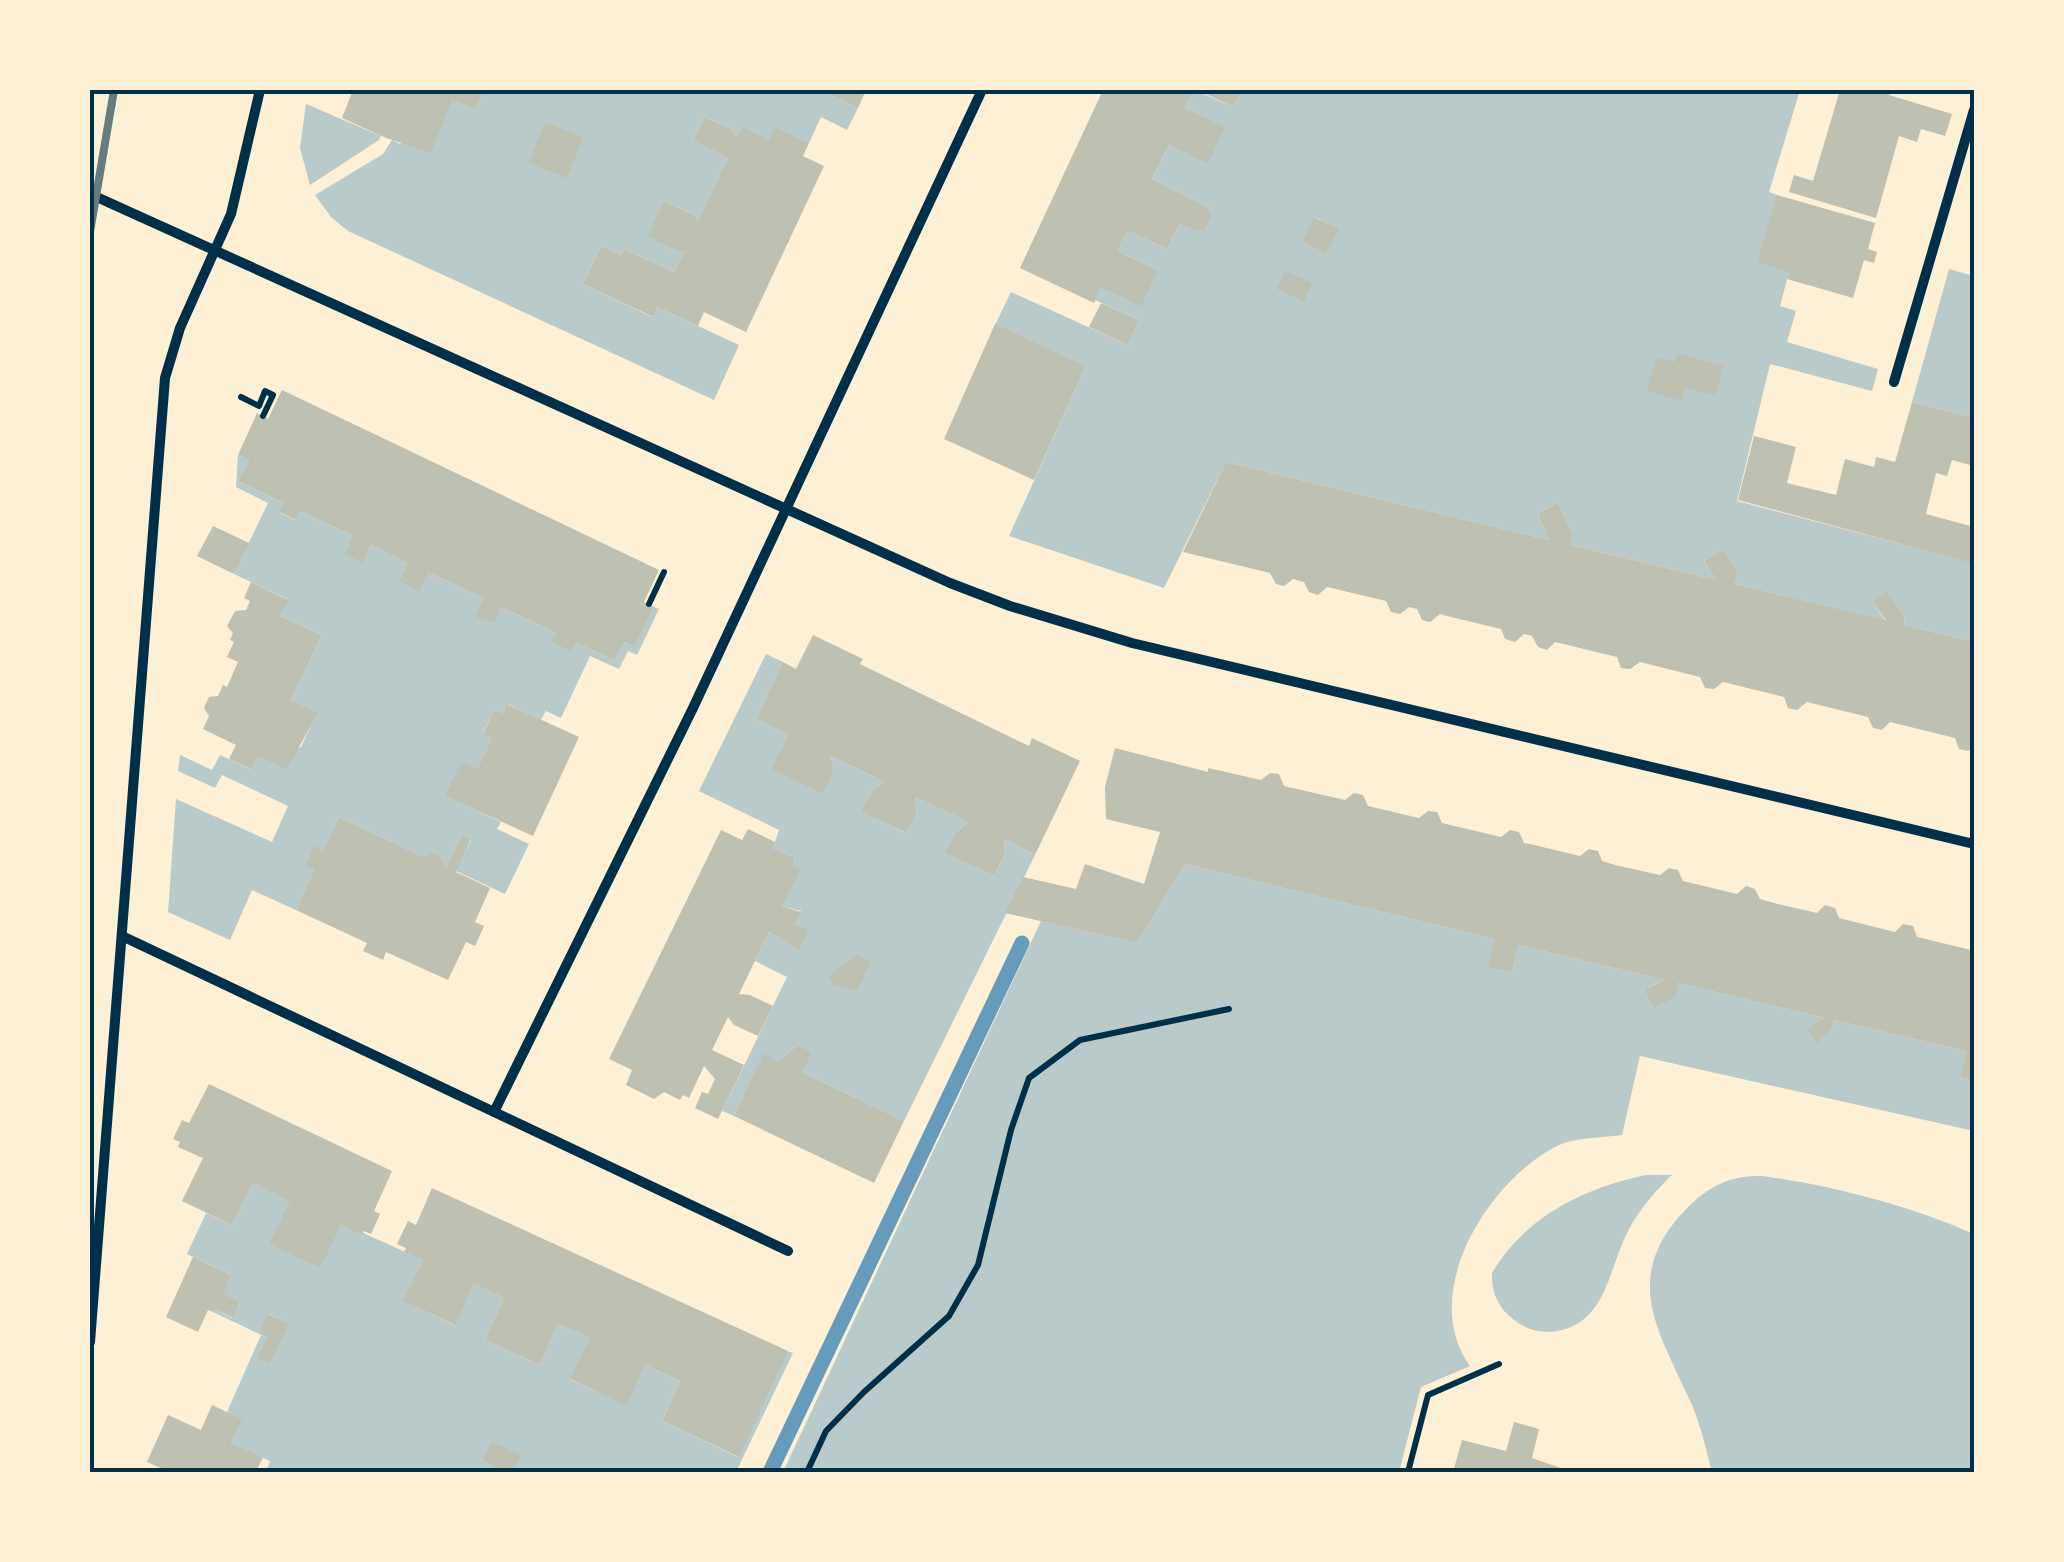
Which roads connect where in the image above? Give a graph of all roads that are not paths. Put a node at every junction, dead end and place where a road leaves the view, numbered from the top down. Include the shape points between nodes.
1 (260, 90) edge
2 (982, 90) edge
3 (1974, 110) edge
4 (90, 194) edge
5 (215, 252) junction
6 (1894, 382) dead end
7 (786, 510) junction
8 (1974, 844) edge
9 (122, 936) junction
10 (494, 1112) junction
11 (788, 1251) dead end
12 (90, 1342) edge

1 - 5 street
2 - 7 street
3 - 6 street
4 - 5 street
5 - 7 street
5 - 9 street via 165,378
7 - 8 street via 980,595 1132,643
7 - 10 street
9 - 10 street
9 - 12 street
10 - 11 street

